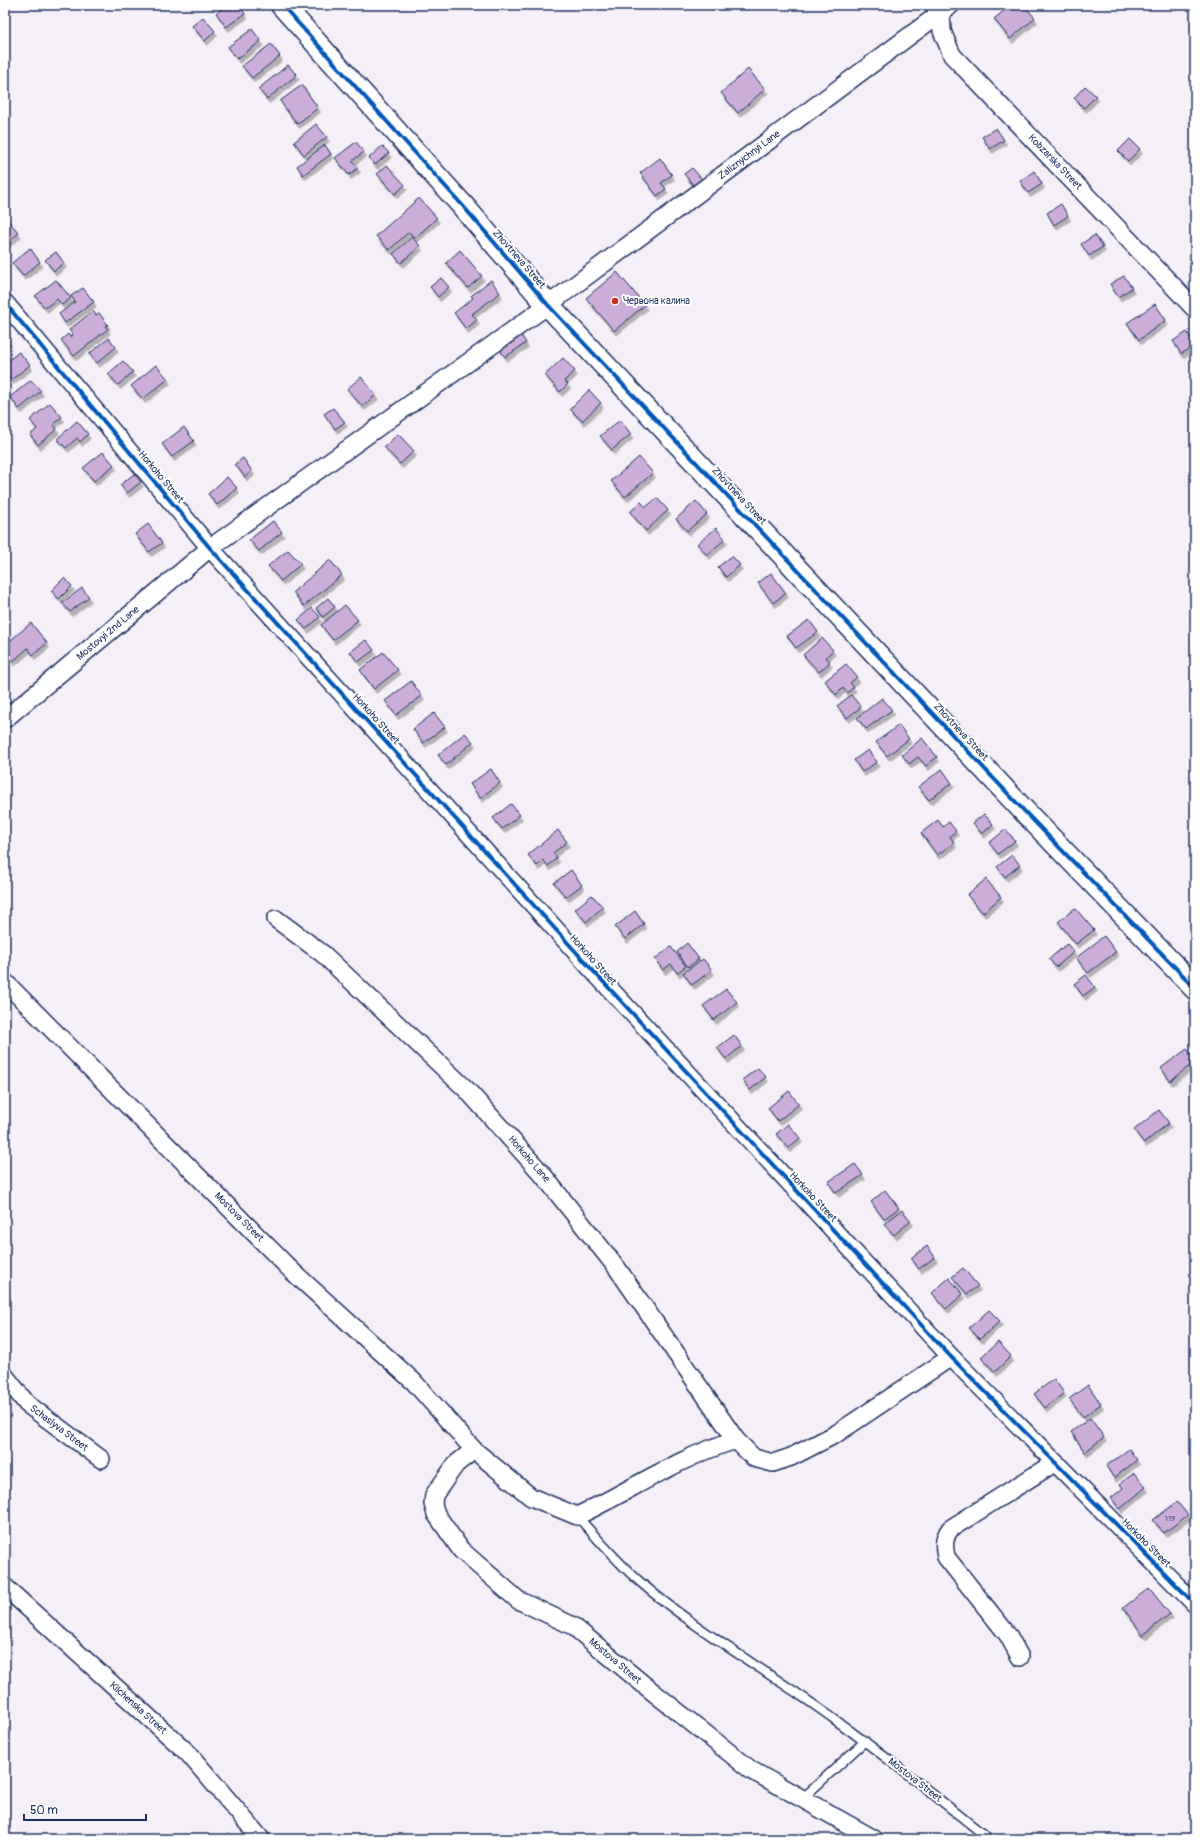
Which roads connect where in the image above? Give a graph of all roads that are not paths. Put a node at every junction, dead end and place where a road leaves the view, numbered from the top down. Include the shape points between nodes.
1 (282, 5) edge
2 (942, 8) edge
3 (5, 303) edge
4 (548, 305) junction
5 (1195, 309) edge
6 (210, 548) junction
7 (5, 719) edge
8 (276, 919) dead end
9 (5, 982) edge
10 (1195, 988) edge
11 (951, 1357) junction
12 (5, 1376) edge
13 (736, 1440) junction
14 (474, 1450) junction
15 (101, 1459) dead end
16 (1054, 1463) junction
17 (576, 1516) junction
18 (5, 1587) edge
19 (1195, 1604) edge
20 (1020, 1657) dead end
21 (865, 1741) junction
22 (803, 1798) junction
23 (260, 1839) edge
24 (874, 1839) edge
25 (989, 1839) edge

1 - 4 street, Zhovtneva Street via 463,206
2 - 4 street, Zaliznychnyi Lane
2 - 5 street, Kobzarska Street via 942,31 952,55
3 - 6 street, Horkoho Street
4 - 6 street, Zaliznychnyi Lane
4 - 10 street, Zhovtneva Street
6 - 7 street, Mostovyi 2nd Lane
6 - 11 street, Horkoho Street via 601,980
8 - 13 street, Horkoho Lane via 323,954 467,1090 543,1175 617,1268
9 - 14 street, Mostova Street via 292,1271 414,1382
11 - 13 street via 836,1434 791,1457 773,1463 754,1458
11 - 16 street, Horkoho Street
12 - 15 street, Schaslyva Street via 27,1404
13 - 17 street via 679,1461
14 - 17 street, Mostova Street via 531,1497
14 - 22 street, Mostova Street via 456,1464 434,1494 436,1514 462,1550 518,1600 573,1626 751,1770
16 - 19 street, Horkoho Street
16 - 20 street via 950,1529 945,1536 946,1557 1008,1635
17 - 21 lane, Mostova Street via 639,1581 712,1637 768,1672
18 - 23 street, Kilchenska Street via 188,1752
21 - 22 lane
21 - 25 lane, Mostova Street
22 - 24 street, Mostova Street

